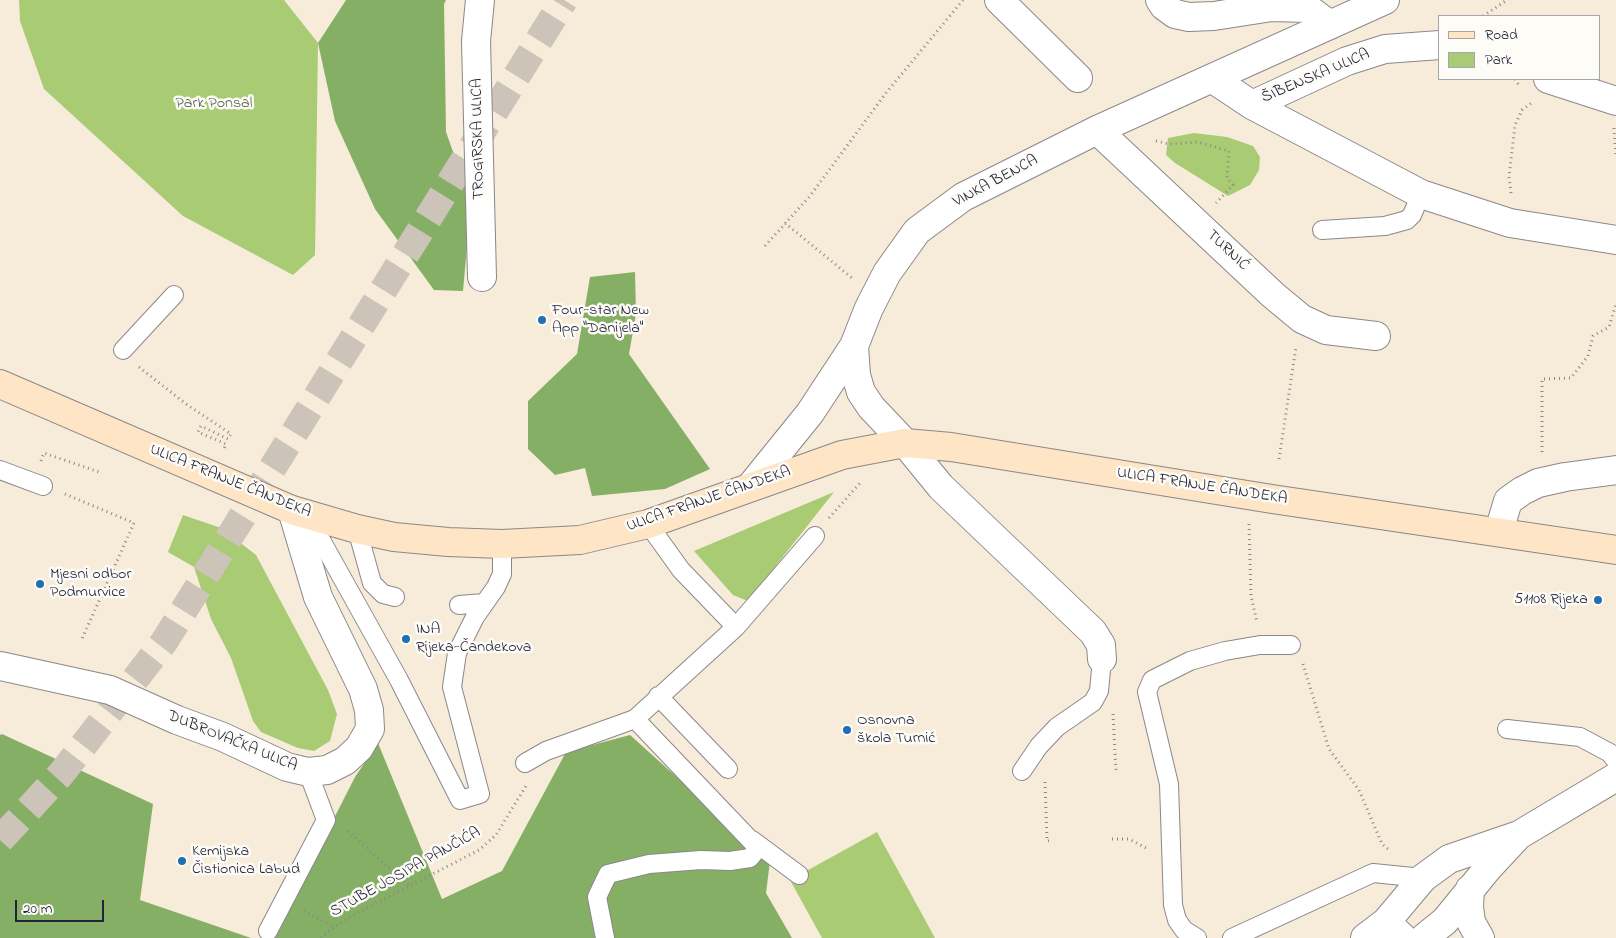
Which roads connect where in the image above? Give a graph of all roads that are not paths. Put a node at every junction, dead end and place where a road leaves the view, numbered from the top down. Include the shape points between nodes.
1 (480, 0) edge
2 (998, 0) edge
3 (1160, 0) edge
4 (1385, 0) edge
5 (1330, 25) junction
6 (1438, 45) edge
7 (1078, 78) dead end
8 (1213, 79) junction
9 (1550, 80) edge
10 (1252, 105) junction
11 (1615, 111) edge
12 (1097, 130) junction
13 (1421, 194) junction
14 (1322, 230) dead end
15 (1616, 240) edge
16 (482, 277) dead end
17 (174, 295) dead end
18 (1376, 336) dead end
19 (854, 346) junction
20 (123, 350) road end
21 (0, 384) edge
22 (905, 443) junction
23 (0, 470) edge
24 (1616, 470) edge
25 (43, 486) road end
26 (751, 486) junction
27 (299, 512) junction
28 (648, 524) junction
29 (357, 529) junction
30 (1499, 531) junction
31 (815, 536) dead end
32 (502, 544) junction
33 (1616, 550) edge
34 (395, 597) dead end
35 (484, 603) junction
36 (459, 605) dead end
37 (736, 627) junction
38 (1291, 645) dead end
39 (1102, 659) joint
40 (1, 665) edge
41 (658, 696) junction
42 (635, 719) junction
43 (1507, 729) dead end
44 (1616, 761) edge
45 (526, 763) dead end
46 (728, 769) dead end
47 (1022, 771) dead end
48 (308, 772) junction
49 (1616, 777) edge
50 (1519, 835) junction
51 (752, 840) junction
52 (799, 875) dead end
53 (1423, 878) junction
54 (1470, 889) junction
55 (268, 931) dead end
56 (1385, 933) edge
57 (605, 938) edge
58 (1197, 938) edge
59 (1232, 938) edge
60 (1424, 938) edge
61 (1480, 938) edge

1 - 16 street, TROGIRSKA ULICA via 476,41
2 - 7 street
3 - 5 street via 1174,14 1189,18 1272,7 1307,8
4 - 5 street, VINKA BENCA
5 - 8 street, VINKA BENCA
6 - 10 street, ŠIBENSKA ULICA via 1385,48 1354,58
8 - 10 street
8 - 12 street, VINKA BENCA
9 - 11 street
10 - 13 street
12 - 18 street, TURNIĆ via 1302,319 1326,330
12 - 19 street, VINKA BENCA via 963,197 917,231 887,273
13 - 14 lane via 1407,220 1385,226
13 - 15 street via 1510,222
17 - 20 lane
19 - 22 street via 861,392
19 - 26 street, VINKA BENCA via 810,413
21 - 27 street, ULICA FRANJE ČANDEKA
22 - 26 street, ULICA FRANJE ČANDEKA via 842,454
22 - 30 street, ULICA FRANJE ČANDEKA via 951,447 1272,499
22 - 39 street via 941,486 1093,632 1100,645
23 - 25 lane
24 - 30 street via 1538,483 1522,491 1508,501
26 - 28 street, ULICA FRANJE ČANDEKA
27 - 29 street, ULICA FRANJE ČANDEKA
27 - 35 lane via 399,680 460,800 480,794 452,687 457,653
27 - 48 street, DUBROVAČKA ULICA via 318,597 363,688 370,730 359,748 345,761 327,770
28 - 32 street, ULICA FRANJE ČANDEKA via 580,540
28 - 37 lane via 682,570
29 - 32 street, ULICA FRANJE ČANDEKA via 394,537
29 - 34 lane via 372,584 383,594
30 - 33 street, ULICA FRANJE ČANDEKA
31 - 37 lane
32 - 35 lane via 502,574
35 - 36 lane
37 - 41 lane
38 - 58 lane via 1225,651 1190,661 1152,680 1147,692 1169,784 1173,905 1184,930
39 - 47 lane via 1098,691 1093,702 1057,727
40 - 48 street, DUBROVAČKA ULICA via 110,690 287,767
41 - 42 lane
41 - 46 lane
42 - 45 lane via 546,751
42 - 51 lane
43 - 44 lane via 1580,737 1610,752
48 - 55 lane via 326,820
49 - 50 street
50 - 53 street via 1449,859
50 - 54 street
51 - 52 lane
51 - 57 lane via 758,848 750,858 649,864 608,874 597,897
53 - 56 street
53 - 59 lane via 1373,873
54 - 60 street via 1445,921
54 - 61 street via 1471,922

